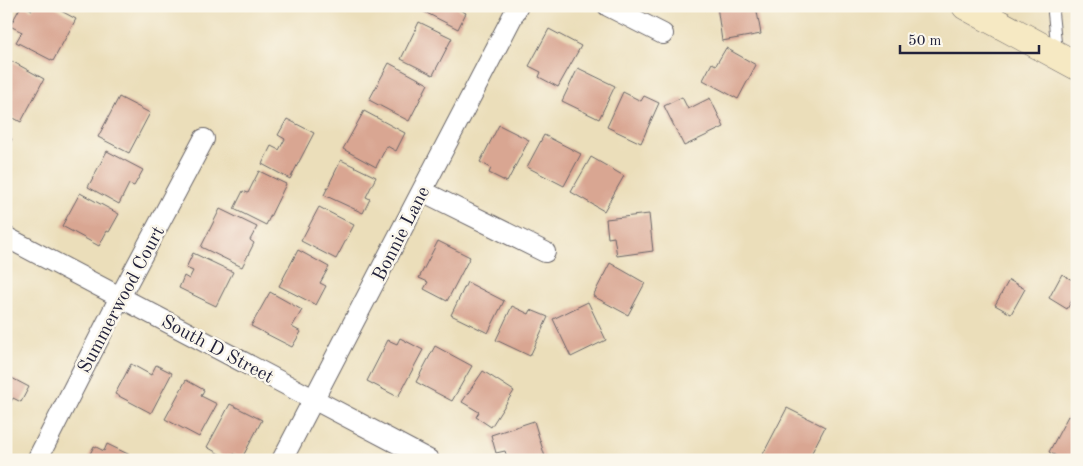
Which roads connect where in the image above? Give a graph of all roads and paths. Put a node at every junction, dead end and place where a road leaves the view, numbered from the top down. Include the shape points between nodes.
1 (518, 6) edge
2 (608, 6) edge
3 (1057, 6) edge
4 (979, 10) edge
5 (663, 34) dead end
6 (1067, 61) edge
7 (204, 139) dead end
8 (422, 191) junction
9 (6, 237) edge
10 (545, 252) dead end
11 (120, 297) junction
12 (314, 398) junction
13 (37, 460) edge
14 (282, 460) edge
15 (429, 460) edge

1 - 8 street, Bonnie Lane
2 - 5 street
3 - 6 lane via 1053,14
4 - 6 main road
7 - 11 street, Summerwood Court
8 - 10 street
8 - 12 street, Bonnie Lane
9 - 11 street, South D Street
11 - 12 street, South D Street
11 - 13 street, Summerwood Court
12 - 14 street, Bonnie Lane
12 - 15 street, South D Street

